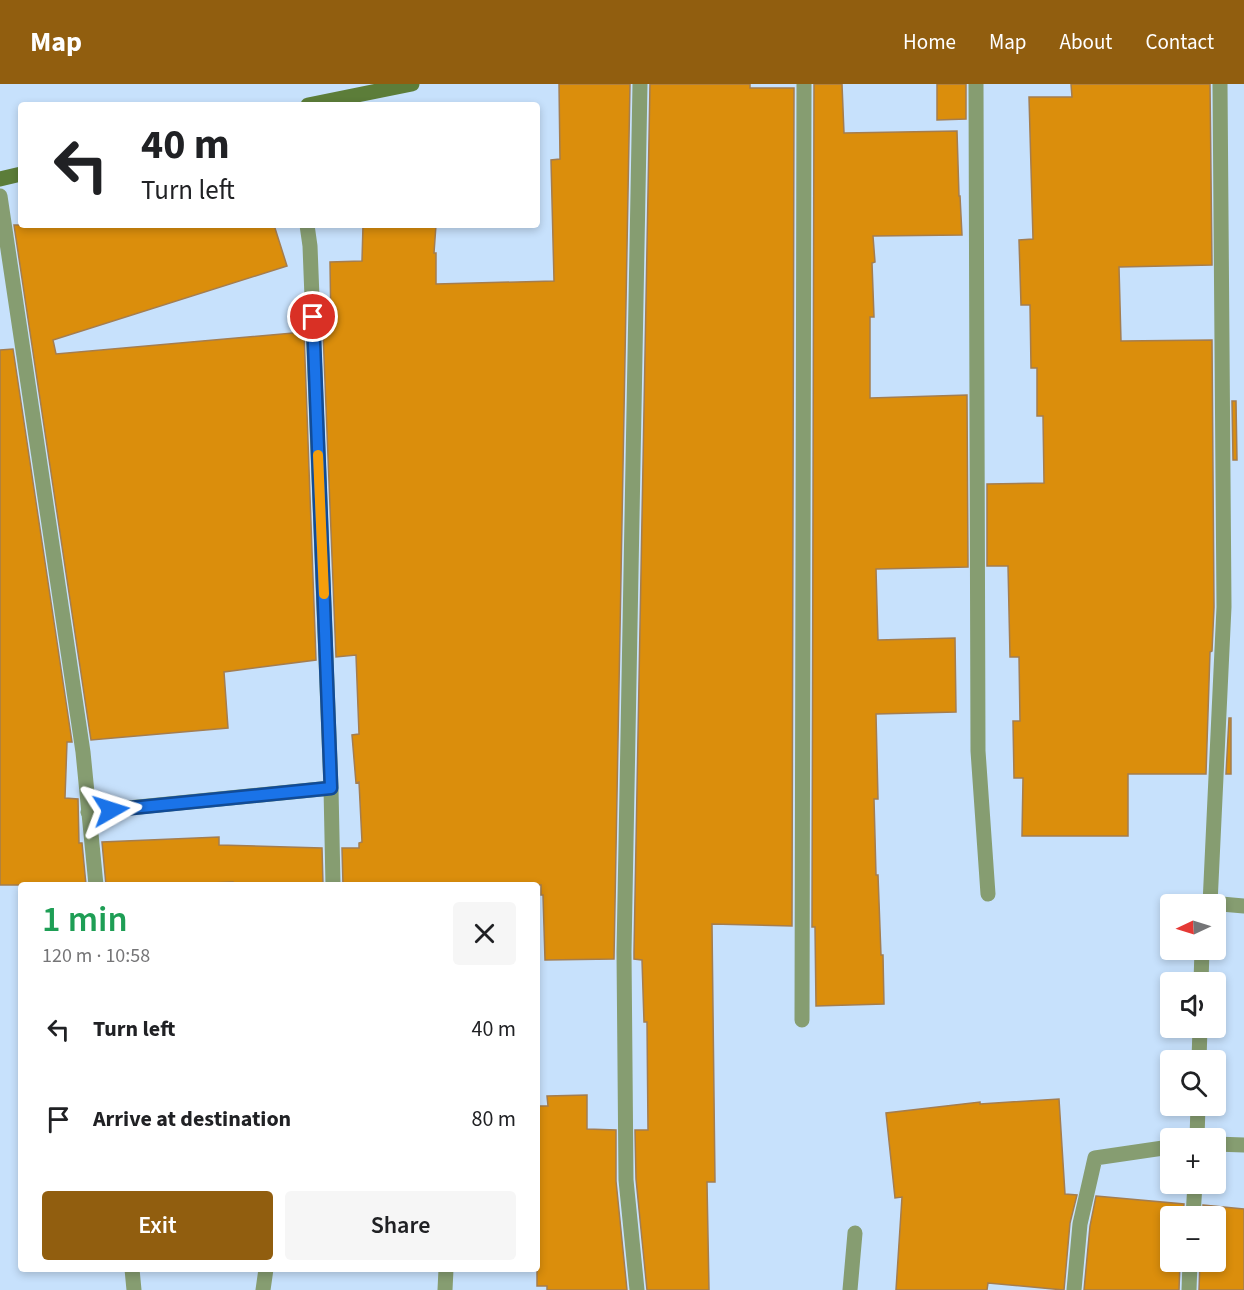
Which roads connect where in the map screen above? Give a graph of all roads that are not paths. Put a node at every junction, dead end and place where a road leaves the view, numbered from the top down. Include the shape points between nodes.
1 (412, 84) edge
2 (640, 84) edge
3 (804, 84) edge
4 (976, 84) edge
5 (1220, 84) edge
6 (390, 86) edge
7 (321, 102) edge
8 (18, 175) edge
9 (0, 179) edge
10 (0, 196) edge
11 (307, 228) edge
12 (331, 788) junction
13 (88, 812) junction
14 (96, 882) edge
15 (333, 882) edge
16 (988, 894) dead end
17 (1210, 894) edge
18 (1226, 905) edge
19 (1244, 906) edge
20 (802, 1020) dead end
21 (1226, 1144) edge
22 (1244, 1145) edge
23 (1160, 1148) edge
24 (855, 1233) dead end
25 (132, 1272) edge
26 (266, 1272) edge
27 (446, 1272) edge
28 (1190, 1272) edge
29 (134, 1290) edge
30 (263, 1290) edge
31 (445, 1290) edge
32 (637, 1290) edge
33 (850, 1290) edge
34 (1074, 1290) edge
35 (1189, 1290) edge

1 - 6 main road
2 - 32 street via 624,952 626,1180
3 - 20 street
4 - 16 street via 978,751
5 - 17 street via 1224,607
6 - 7 main road
8 - 9 main road
10 - 13 street via 83,752
11 - 12 street
12 - 13 street
12 - 15 street
13 - 14 street
18 - 19 street
21 - 22 street
23 - 34 street via 1095,1158 1080,1224
24 - 33 street
25 - 29 street
26 - 30 street
27 - 31 street
28 - 35 street

